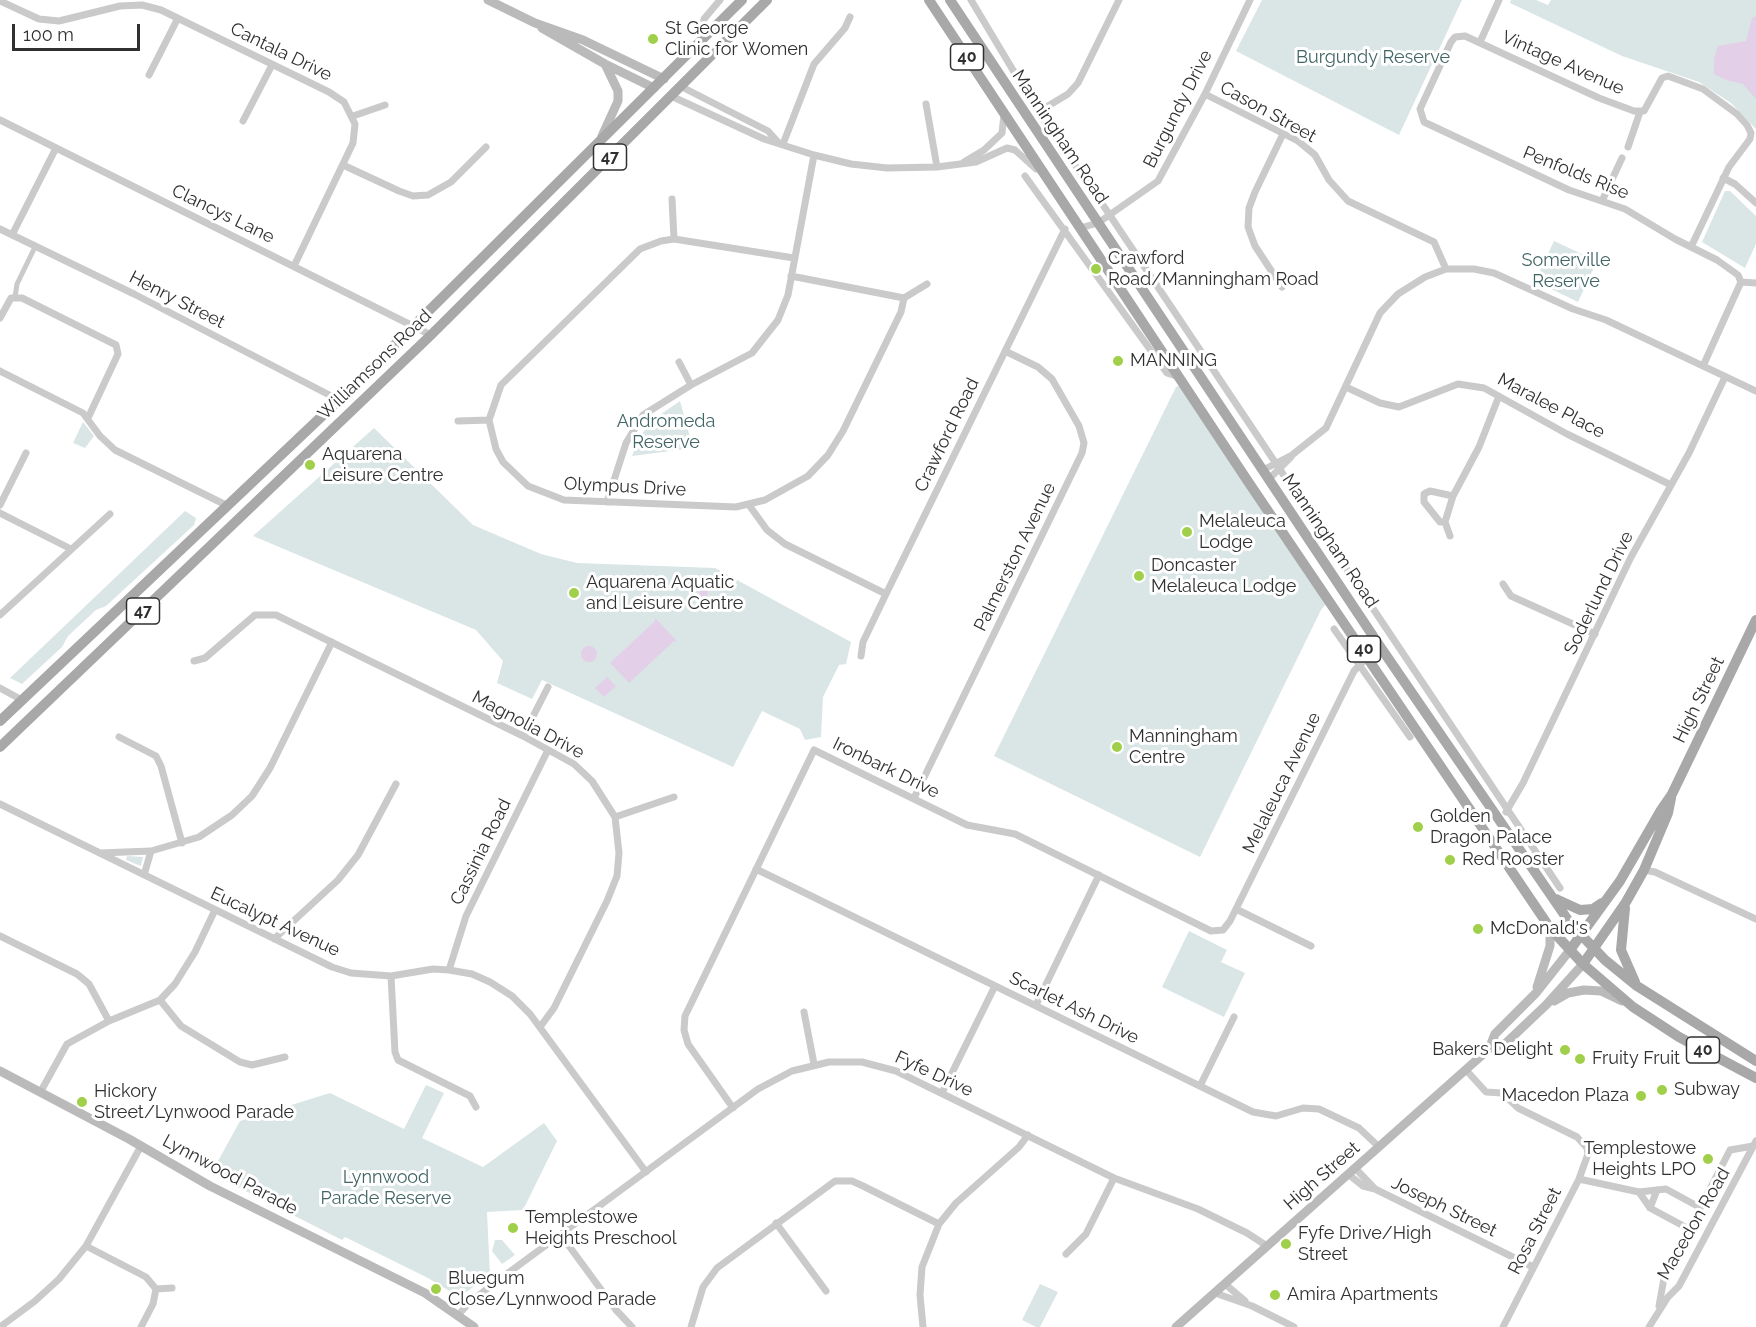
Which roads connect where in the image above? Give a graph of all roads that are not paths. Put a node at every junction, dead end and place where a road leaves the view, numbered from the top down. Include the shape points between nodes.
1 (488, 0) edge
2 (720, 0) edge
3 (742, 0) edge
4 (767, 0) edge
5 (929, 0) edge
6 (950, 0) edge
7 (971, 0) edge
8 (1119, 0) edge
9 (1250, 0) edge
10 (1498, 0) edge
11 (0, 2) edge
12 (850, 17) dead end
13 (178, 18) junction
14 (963, 19) junction
15 (535, 23) junction
16 (983, 24) junction
17 (703, 39) junction
18 (977, 41) junction
19 (1480, 42) junction
20 (605, 64) junction
21 (272, 65) junction
22 (149, 75) dead end
23 (664, 79) junction
24 (680, 86) junction
25 (654, 88) junction
26 (1204, 94) junction
27 (670, 96) junction
28 (926, 104) dead end
29 (385, 105) dead end
30 (1038, 112) junction
31 (1640, 112) junction
32 (1004, 113) junction
33 (353, 116) junction
34 (0, 120) edge
35 (243, 121) dead end
36 (1037, 130) junction
37 (1283, 134) junction
38 (1022, 140) junction
39 (599, 143) junction
40 (780, 143) junction
41 (486, 147) dead end
42 (1628, 147) dead end
43 (56, 148) junction
44 (814, 156) junction
45 (1622, 158) dead end
46 (962, 163) junction
47 (343, 165) junction
48 (937, 167) junction
49 (1025, 176) dead end
50 (1723, 178) junction
51 (1050, 183) junction
52 (672, 199) dead end
53 (1062, 200) junction
54 (1602, 201) junction
55 (1756, 203) edge
56 (1110, 215) junction
57 (1056, 217) junction
58 (1098, 224) junction
59 (1080, 228) junction
60 (0, 229) edge
61 (1065, 229) junction
62 (12, 235) junction
63 (674, 240) junction
64 (35, 247) junction
65 (1690, 247) junction
66 (794, 258) junction
67 (294, 266) junction
68 (1446, 269) junction
69 (791, 276) junction
70 (1741, 282) junction
71 (1756, 283) edge
72 (927, 285) dead end
73 (1282, 287) dead end
74 (15, 297) junction
75 (904, 298) junction
76 (0, 318) edge
77 (415, 326) junction
78 (431, 335) junction
79 (1005, 351) junction
80 (679, 362) dead end
81 (1703, 366) junction
82 (0, 371) edge
83 (1179, 377) junction
84 (1725, 377) junction
85 (691, 385) junction
86 (1346, 387) junction
87 (1756, 391) edge
88 (1499, 396) junction
89 (339, 400) junction
90 (87, 418) junction
91 (489, 420) junction
92 (458, 421) dead end
93 (26, 453) dead end
94 (1292, 455) junction
95 (1274, 463) junction
96 (1263, 470) junction
97 (1280, 471) junction
98 (1269, 480) junction
99 (1250, 485) junction
100 (1671, 485) junction
101 (1453, 496) junction
102 (607, 502) junction
103 (0, 505) edge
104 (228, 506) junction
105 (749, 506) junction
106 (0, 513) edge
107 (110, 514) dead end
108 (242, 517) junction
109 (1445, 522) junction
110 (1450, 536) dead end
111 (71, 549) junction
112 (1503, 584) dead end
113 (886, 594) junction
114 (0, 615) edge
115 (1756, 620) edge
116 (1334, 629) dead end
117 (1594, 634) junction
118 (332, 642) junction
119 (1379, 645) junction
120 (1367, 654) junction
121 (861, 656) dead end
122 (194, 661) dead end
123 (1358, 663) junction
124 (548, 687) dead end
125 (0, 688) edge
126 (22, 700) junction
127 (0, 721) edge
128 (523, 736) junction
129 (119, 737) dead end
130 (1410, 737) dead end
131 (0, 747) edge
132 (548, 750) junction
133 (396, 784) dead end
134 (1672, 794) junction
135 (674, 797) dead end
136 (914, 798) junction
137 (0, 804) edge
138 (1508, 810) junction
139 (615, 818) junction
140 (1498, 820) junction
141 (182, 843) junction
142 (151, 851) junction
143 (100, 853) junction
144 (756, 869) junction
145 (1644, 870) junction
146 (144, 875) junction
147 (1099, 875) junction
148 (1560, 888) dead end
149 (1548, 894) junction
150 (1609, 898) junction
151 (1626, 902) junction
152 (1236, 909) junction
153 (214, 910) junction
154 (1756, 919) edge
155 (1550, 928) junction
156 (1211, 931) joint
157 (1581, 934) junction
158 (0, 936) edge
159 (274, 939) junction
160 (1311, 946) dead end
161 (1595, 948) junction
162 (1570, 950) junction
163 (1583, 964) junction
164 (449, 970) junction
165 (391, 976) junction
166 (995, 986) junction
167 (1637, 986) junction
168 (1536, 993) junction
169 (160, 1000) junction
170 (1036, 1005) junction
171 (1546, 1005) junction
172 (1633, 1007) junction
173 (804, 1012) dead end
174 (1234, 1017) dead end
175 (110, 1021) junction
176 (540, 1027) junction
177 (1489, 1049) junction
178 (285, 1057) dead end
179 (1756, 1061) edge
180 (814, 1064) junction
181 (1466, 1070) junction
182 (0, 1071) edge
183 (1756, 1078) edge
184 (1200, 1086) junction
185 (41, 1091) junction
186 (942, 1093) junction
187 (476, 1107) dead end
188 (733, 1108) junction
189 (1028, 1135) junction
190 (1755, 1143) edge
191 (141, 1146) junction
192 (1379, 1147) junction
193 (1352, 1171) junction
194 (646, 1172) junction
195 (1114, 1178) junction
196 (1579, 1179) junction
197 (1657, 1190) junction
198 (1640, 1192) junction
199 (1699, 1207) junction
200 (1650, 1208) junction
201 (776, 1223) junction
202 (939, 1224) junction
203 (1689, 1229) junction
204 (561, 1235) junction
205 (86, 1246) junction
206 (1267, 1246) junction
207 (1066, 1254) dead end
208 (1533, 1267) junction
209 (1225, 1284) junction
210 (156, 1288) junction
211 (172, 1288) dead end
212 (826, 1291) dead end
213 (1215, 1293) junction
214 (1252, 1306) junction
215 (459, 1314) junction
216 (1656, 1314) junction
217 (0, 1327) edge
218 (141, 1327) edge
219 (474, 1327) edge
220 (632, 1327) edge
221 (691, 1327) edge
222 (923, 1327) edge
223 (1176, 1327) edge
224 (1294, 1327) edge
225 (1503, 1327) edge
226 (1649, 1327) edge

1 - 15 main road
2 - 17 street, Williamsons Road via 704,19
3 - 17 main road, Williamsons Road / 47
4 - 24 main road, Williamsons Road / 47
5 - 32 main road, Manningham Road / 40
6 - 14 main road, Manningham Road / 40
7 - 16 street
8 - 30 street via 1078,83 1068,94
9 - 26 street, Burgundy Drive
10 - 19 street
11 - 13 street, Cantala Drive via 39,19 59,21 131,4
12 - 40 street via 846,28 814,64
13 - 21 street, Cantala Drive
13 - 22 street
14 - 16 street
14 - 18 main road, Manningham Road / 40
15 - 20 main road
15 - 23 main road via 583,40
16 - 18 street
16 - 30 street, Manningham Road
17 - 23 main road, Williamsons Road / 47
18 - 36 main road, Manningham Road / 40
19 - 31 street, Vintage Avenue via 1599,98
19 - 54 street, Penfolds Rise via 1465,36 1451,42 1420,109 1421,119 1569,190
20 - 25 main road
20 - 39 main road via 618,91 618,101
21 - 33 street, Cantala Drive via 337,96
21 - 35 street
23 - 24 main road
23 - 25 main road, Williamsons Road / 47
24 - 27 main road, Williamsons Road / 47
24 - 40 street via 768,130
25 - 27 main road
25 - 39 main road, Williamsons Road / 47
26 - 37 street, Cason Street
26 - 56 street, Burgundy Drive via 1158,181
27 - 40 street
27 - 78 main road, Williamsons Road / 47
28 - 48 street
29 - 33 street
30 - 56 street, Manningham Road
31 - 42 street
31 - 50 street, Vintage Avenue via 1647,107 1662,78 1668,76 1703,89 1723,102 1751,133
32 - 38 main road, Manningham Road / 40
32 - 46 street via 1002,133
33 - 47 street via 355,134
34 - 43 street, Clancys Lane
36 - 38 main road
36 - 58 main road, Manningham Road / 40
37 - 68 street, Cason Street via 1315,155 1329,180 1348,201 1434,242
37 - 73 street via 1255,192 1248,227 1255,246
38 - 51 main road, Manningham Road / 40
39 - 77 main road, Williamsons Road / 47
40 - 44 street
41 - 47 street via 451,182 428,195 413,196
43 - 62 street
43 - 67 street, Clancys Lane
44 - 48 street via 868,167
44 - 66 street
45 - 54 street
46 - 48 street
46 - 51 street via 987,158 1007,148 1015,150
47 - 67 street
49 - 57 street, Manningham Road
50 - 55 street
50 - 65 street, Vintage Avenue
51 - 53 main road, Manningham Road / 40
52 - 63 street
53 - 57 street, Manningham Road
53 - 59 main road, Manningham Road / 40
54 - 65 street, Penfolds Rise via 1625,209
56 - 58 street, Burgundy Drive
56 - 95 street, Manningham Road
57 - 61 street, Manningham Road
58 - 59 street, Burgundy Drive
58 - 96 main road, Manningham Road / 40
59 - 83 main road, Manningham Road / 40
60 - 62 street, Henry Street
61 - 79 street, Crawford Road
61 - 83 street, Manningham Road via 1167,373
62 - 64 street, Henry Street
63 - 66 street
63 - 91 street via 640,249 516,368 501,385
64 - 74 street
64 - 89 street, Henry Street
65 - 70 street, Penfolds Rise via 1717,260
66 - 69 street
67 - 77 street, Clancys Lane
68 - 81 street via 1494,273
68 - 86 street via 1398,294 1380,313
69 - 75 street
69 - 85 street via 784,309 760,345 744,359
70 - 71 street
70 - 81 street
72 - 75 street
74 - 76 street via 7,302
74 - 90 street via 22,297 116,345 118,354
75 - 105 street, Olympus Drive via 901,312 828,455 795,486
77 - 78 street, Clancys Lane
77 - 89 main road, Williamsons Road / 47
78 - 108 main road, Williamsons Road / 47
79 - 113 street, Crawford Road
79 - 136 street, Palmerston Avenue via 1038,367 1052,379 1079,426 1084,443 1082,453
80 - 85 street
81 - 84 street
82 - 90 street via 77,409
83 - 99 main road, Manningham Road / 40
84 - 87 street
84 - 100 street, Soderlund Drive
85 - 102 street via 656,405 634,427
86 - 88 street, Maralee Place via 1391,406 1407,406 1458,384 1484,388
86 - 94 street via 1326,428
88 - 100 street, Maralee Place
88 - 101 street via 1479,447
89 - 104 main road, Williamsons Road / 47
90 - 104 street via 115,450
91 - 92 street
91 - 102 street, Olympus Drive via 503,462 528,486 564,500
93 - 103 street
94 - 95 street
94 - 97 street
95 - 96 street
95 - 97 street, Manningham Road
96 - 98 main road, Manningham Road / 40
96 - 99 main road
97 - 98 street
97 - 138 street, Manningham Road
98 - 99 main road
98 - 119 main road, Manningham Road / 40
99 - 120 main road, Manningham Road / 40
100 - 117 street, Soderlund Drive
101 - 109 street
101 - 109 street via 1430,491 1424,494 1424,502 1440,522
102 - 105 street, Olympus Drive
104 - 108 main road
104 - 126 main road, Williamsons Road / 47
105 - 113 street via 767,530 785,544
106 - 111 street
107 - 111 street
108 - 131 main road, Williamsons Road / 47
109 - 110 street
111 - 114 street
112 - 117 street via 1511,596
113 - 121 street, Crawford Road via 863,642
115 - 134 main road, High Street
116 - 123 street
117 - 138 street, Soderlund Drive
118 - 122 street, Magnolia Drive via 265,613 243,623 213,652
118 - 128 street, Magnolia Drive
118 - 141 street via 270,768 252,796 214,828
119 - 120 street, Melaleuca Avenue
119 - 140 main road, Manningham Road / 40
120 - 123 street, Melaleuca Avenue
120 - 155 main road, Manningham Road / 40
123 - 130 street
123 - 152 street, Melaleuca Avenue
124 - 128 street
125 - 126 street
126 - 127 main road, Williamsons Road / 47
128 - 132 street, Magnolia Drive
129 - 141 street via 156,756
132 - 139 street, Magnolia Drive via 574,764 592,781
132 - 164 street, Cassinia Road via 466,916
133 - 159 street via 351,864
134 - 145 main road, High Street
134 - 150 main road, High Street
135 - 139 street
136 - 144 street, Ironbark Drive via 814,750
136 - 147 street, Ironbark Drive via 967,825 1015,834
137 - 143 street, Eucalypt Avenue
138 - 140 street, Soderlund Drive
138 - 148 street, Manningham Road
139 - 176 street, Magnolia Drive via 618,853 614,886 554,1008
140 - 149 main road, Manningham Road / 40
141 - 142 street
142 - 143 street
142 - 146 street
143 - 146 street, Eucalypt Avenue
144 - 166 street, Scarlet Ash Drive
144 - 188 street, Ironbark Drive via 684,1023 685,1037 693,1053
145 - 151 main road, High Street
145 - 154 street
146 - 153 street, Eucalypt Avenue
147 - 156 street, Ironbark Drive
147 - 170 street
149 - 150 main road via 1580,910 1597,907
149 - 157 main road, Manningham Road / 40
150 - 157 main road, High Street
151 - 161 main road, High Street
151 - 167 main road via 1621,950
152 - 156 street, Melaleuca Avenue via 1222,930
152 - 160 street
153 - 159 street, Eucalypt Avenue
153 - 169 street via 195,951
155 - 162 main road, Manningham Road / 40
155 - 168 main road via 1551,940
157 - 161 main road, Manningham Road / 40
157 - 162 main road, High Street
158 - 175 street via 77,974 89,984
159 - 165 street, Eucalypt Avenue via 351,973
161 - 163 main road, High Street
161 - 167 main road, Manningham Road / 40
162 - 163 main road, Manningham Road / 40
162 - 168 main road, High Street
163 - 171 main road, High Street
163 - 172 main road, Manningham Road / 40
164 - 165 street, Eucalypt Avenue
164 - 176 street, Eucalypt Avenue via 472,974 501,988
165 - 187 street via 398,1060 470,1096
166 - 170 street, Scarlet Ash Drive
166 - 186 street
167 - 179 main road, Manningham Road / 40
168 - 177 main road, High Street via 1495,1034
169 - 175 street
169 - 178 street via 181,1026 240,1062 252,1065
170 - 184 street, Scarlet Ash Drive
171 - 172 main road via 1568,993 1584,990 1601,991
171 - 177 main road, High Street via 1506,1043
172 - 183 main road, Manningham Road / 40
173 - 180 street
174 - 184 street
175 - 185 street via 62,1049
176 - 194 street, Eucalypt Avenue
177 - 181 main road, High Street
180 - 186 street, Fyfe Drive via 844,1061 876,1065
180 - 188 street, Fyfe Drive via 773,1080
181 - 192 main road, High Street
181 - 196 street, Rosa Street via 1486,1092 1502,1093 1511,1104 1577,1137 1587,1148 1588,1159
182 - 185 main road, Lynnwood Parade
184 - 192 street, Scarlet Ash Drive via 1261,1115 1319,1109 1365,1132
185 - 191 main road, Lynnwood Parade
186 - 189 street, Fyfe Drive
188 - 194 street, Fyfe Drive
189 - 195 street, Fyfe Drive
189 - 202 street
190 - 199 street, Macedon Road via 1730,1150
190 - 216 street, Macedon Road via 1679,1286
191 - 205 street
191 - 215 main road, Lynnwood Parade via 210,1186 425,1293
192 - 193 main road, High Street
193 - 206 main road, High Street
193 - 208 street, Joseph Street via 1375,1189
194 - 204 street, Fyfe Drive
195 - 206 street, Fyfe Drive via 1198,1209
195 - 207 street via 1086,1234
196 - 198 street
196 - 208 street, Rosa Street
197 - 198 street
197 - 199 street via 1665,1189
197 - 200 street
198 - 200 street
199 - 203 street, Macedon Road
200 - 203 street
201 - 202 street via 829,1184 842,1180 863,1186
201 - 212 street
201 - 221 street via 708,1277
202 - 222 street via 922,1267
203 - 216 street, Macedon Road via 1664,1278
204 - 215 street, Fyfe Drive
204 - 220 street
205 - 210 street via 146,1277
205 - 217 street via 43,1294
206 - 209 main road, High Street
208 - 225 street, Rosa Street
209 - 213 main road, High Street
209 - 214 street
210 - 211 street
210 - 218 street
213 - 214 street
213 - 223 main road, High Street
214 - 224 street
215 - 219 main road, Lynnwood Parade
216 - 226 street, Macedon Road

